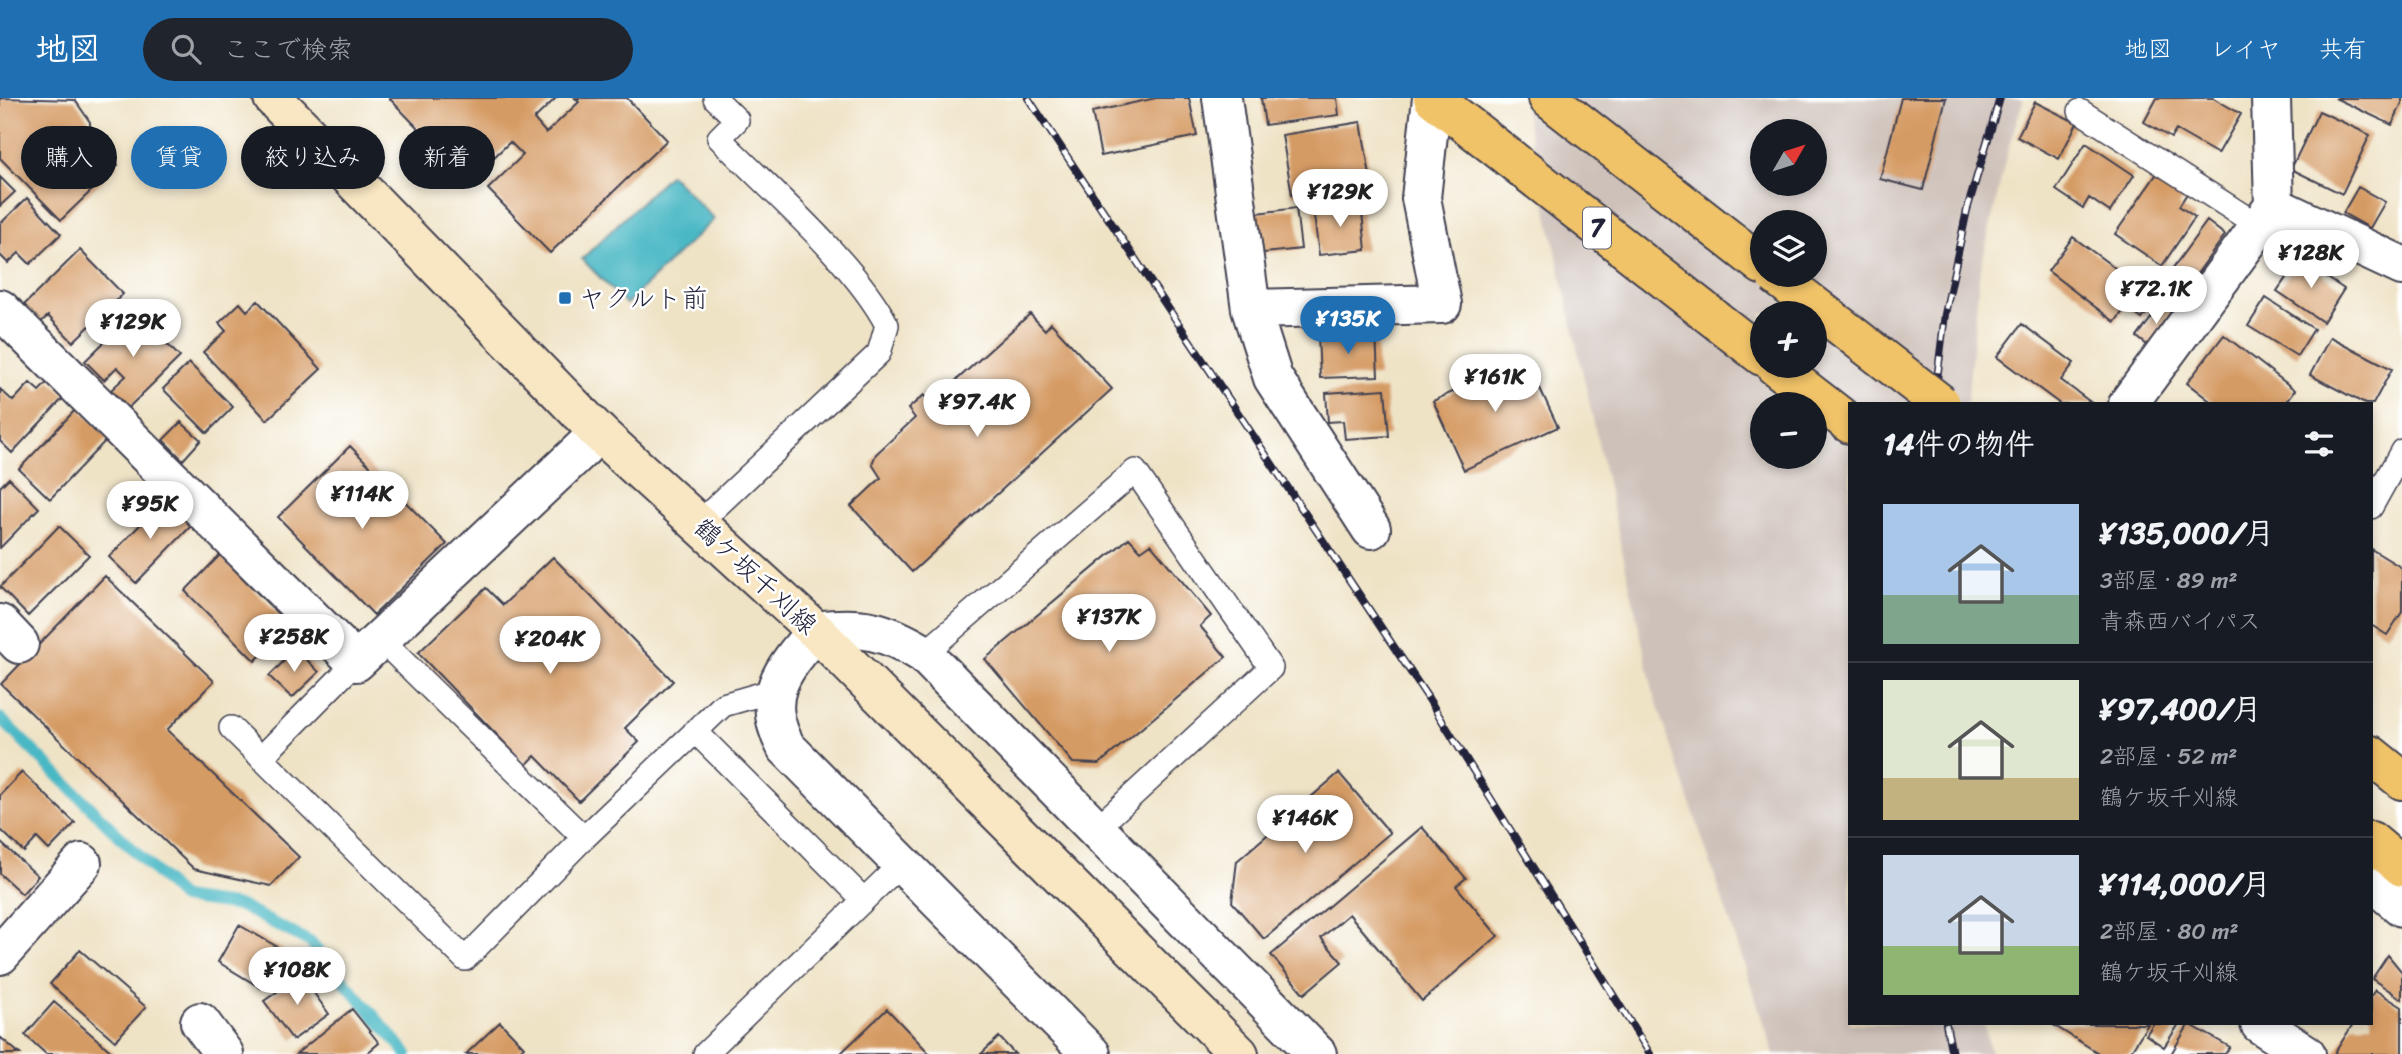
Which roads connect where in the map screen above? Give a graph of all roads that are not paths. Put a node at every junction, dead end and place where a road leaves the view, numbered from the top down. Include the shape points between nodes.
1 (273, 98) edge
2 (715, 98) edge
3 (1222, 98) edge
4 (1432, 98) edge
5 (1548, 98) edge
6 (2271, 98) edge
7 (2080, 111) dead end
8 (2267, 216) junction
9 (1750, 256) edge
10 (2402, 266) edge
11 (1790, 287) edge
12 (0, 309) edge
13 (1251, 309) junction
14 (1750, 347) edge
15 (1791, 378) edge
16 (1938, 402) edge
17 (2129, 402) edge
18 (1848, 422) edge
19 (599, 433) junction
20 (2402, 451) edge
21 (2373, 503) edge
22 (699, 523) junction
23 (1371, 528) dead end
24 (816, 631) junction
25 (368, 650) junction
26 (924, 654) junction
27 (775, 690) junction
28 (231, 728) dead end
29 (695, 731) junction
30 (2373, 757) edge
31 (261, 758) junction
32 (2402, 780) edge
33 (1097, 828) junction
34 (584, 838) junction
35 (2373, 843) edge
36 (82, 863) dead end
37 (902, 863) junction
38 (2402, 867) edge
39 (2373, 883) edge
40 (864, 900) junction
41 (2402, 907) edge
42 (0, 955) edge
43 (200, 1022) dead end
44 (2262, 1025) edge
45 (224, 1054) edge
46 (705, 1054) edge
47 (1091, 1054) edge
48 (1239, 1054) edge
49 (1317, 1054) edge
50 (2306, 1054) edge

1 - 19 main road, 鶴ケ坂千刈線
2 - 22 lane via 737,120 719,138 824,245 877,304 887,325 879,352
3 - 13 street
4 - 13 street via 1421,198 1442,304
4 - 14 highway, 7
5 - 9 highway
6 - 8 street
7 - 8 lane
8 - 10 street
8 - 17 street
11 - 16 highway, bridge
12 - 25 street
13 - 23 street via 1273,378
15 - 18 highway
19 - 22 main road, 鶴ケ坂千刈線
19 - 25 street
20 - 21 lane
22 - 24 main road, 鶴ケ坂千刈線
24 - 26 street via 870,629 897,637
24 - 27 street via 785,667
24 - 48 main road, 鶴ケ坂千刈線
25 - 31 lane
25 - 34 lane
26 - 33 street
26 - 33 lane via 1135,471 1271,668
27 - 29 lane via 723,705
27 - 37 street via 773,712 786,747
28 - 31 lane
29 - 34 lane
29 - 40 lane
30 - 32 highway
31 - 34 lane via 466,958
33 - 49 street
35 - 38 highway
36 - 42 street
37 - 40 lane
37 - 47 street
39 - 41 street
40 - 46 lane
43 - 45 street
44 - 50 street

